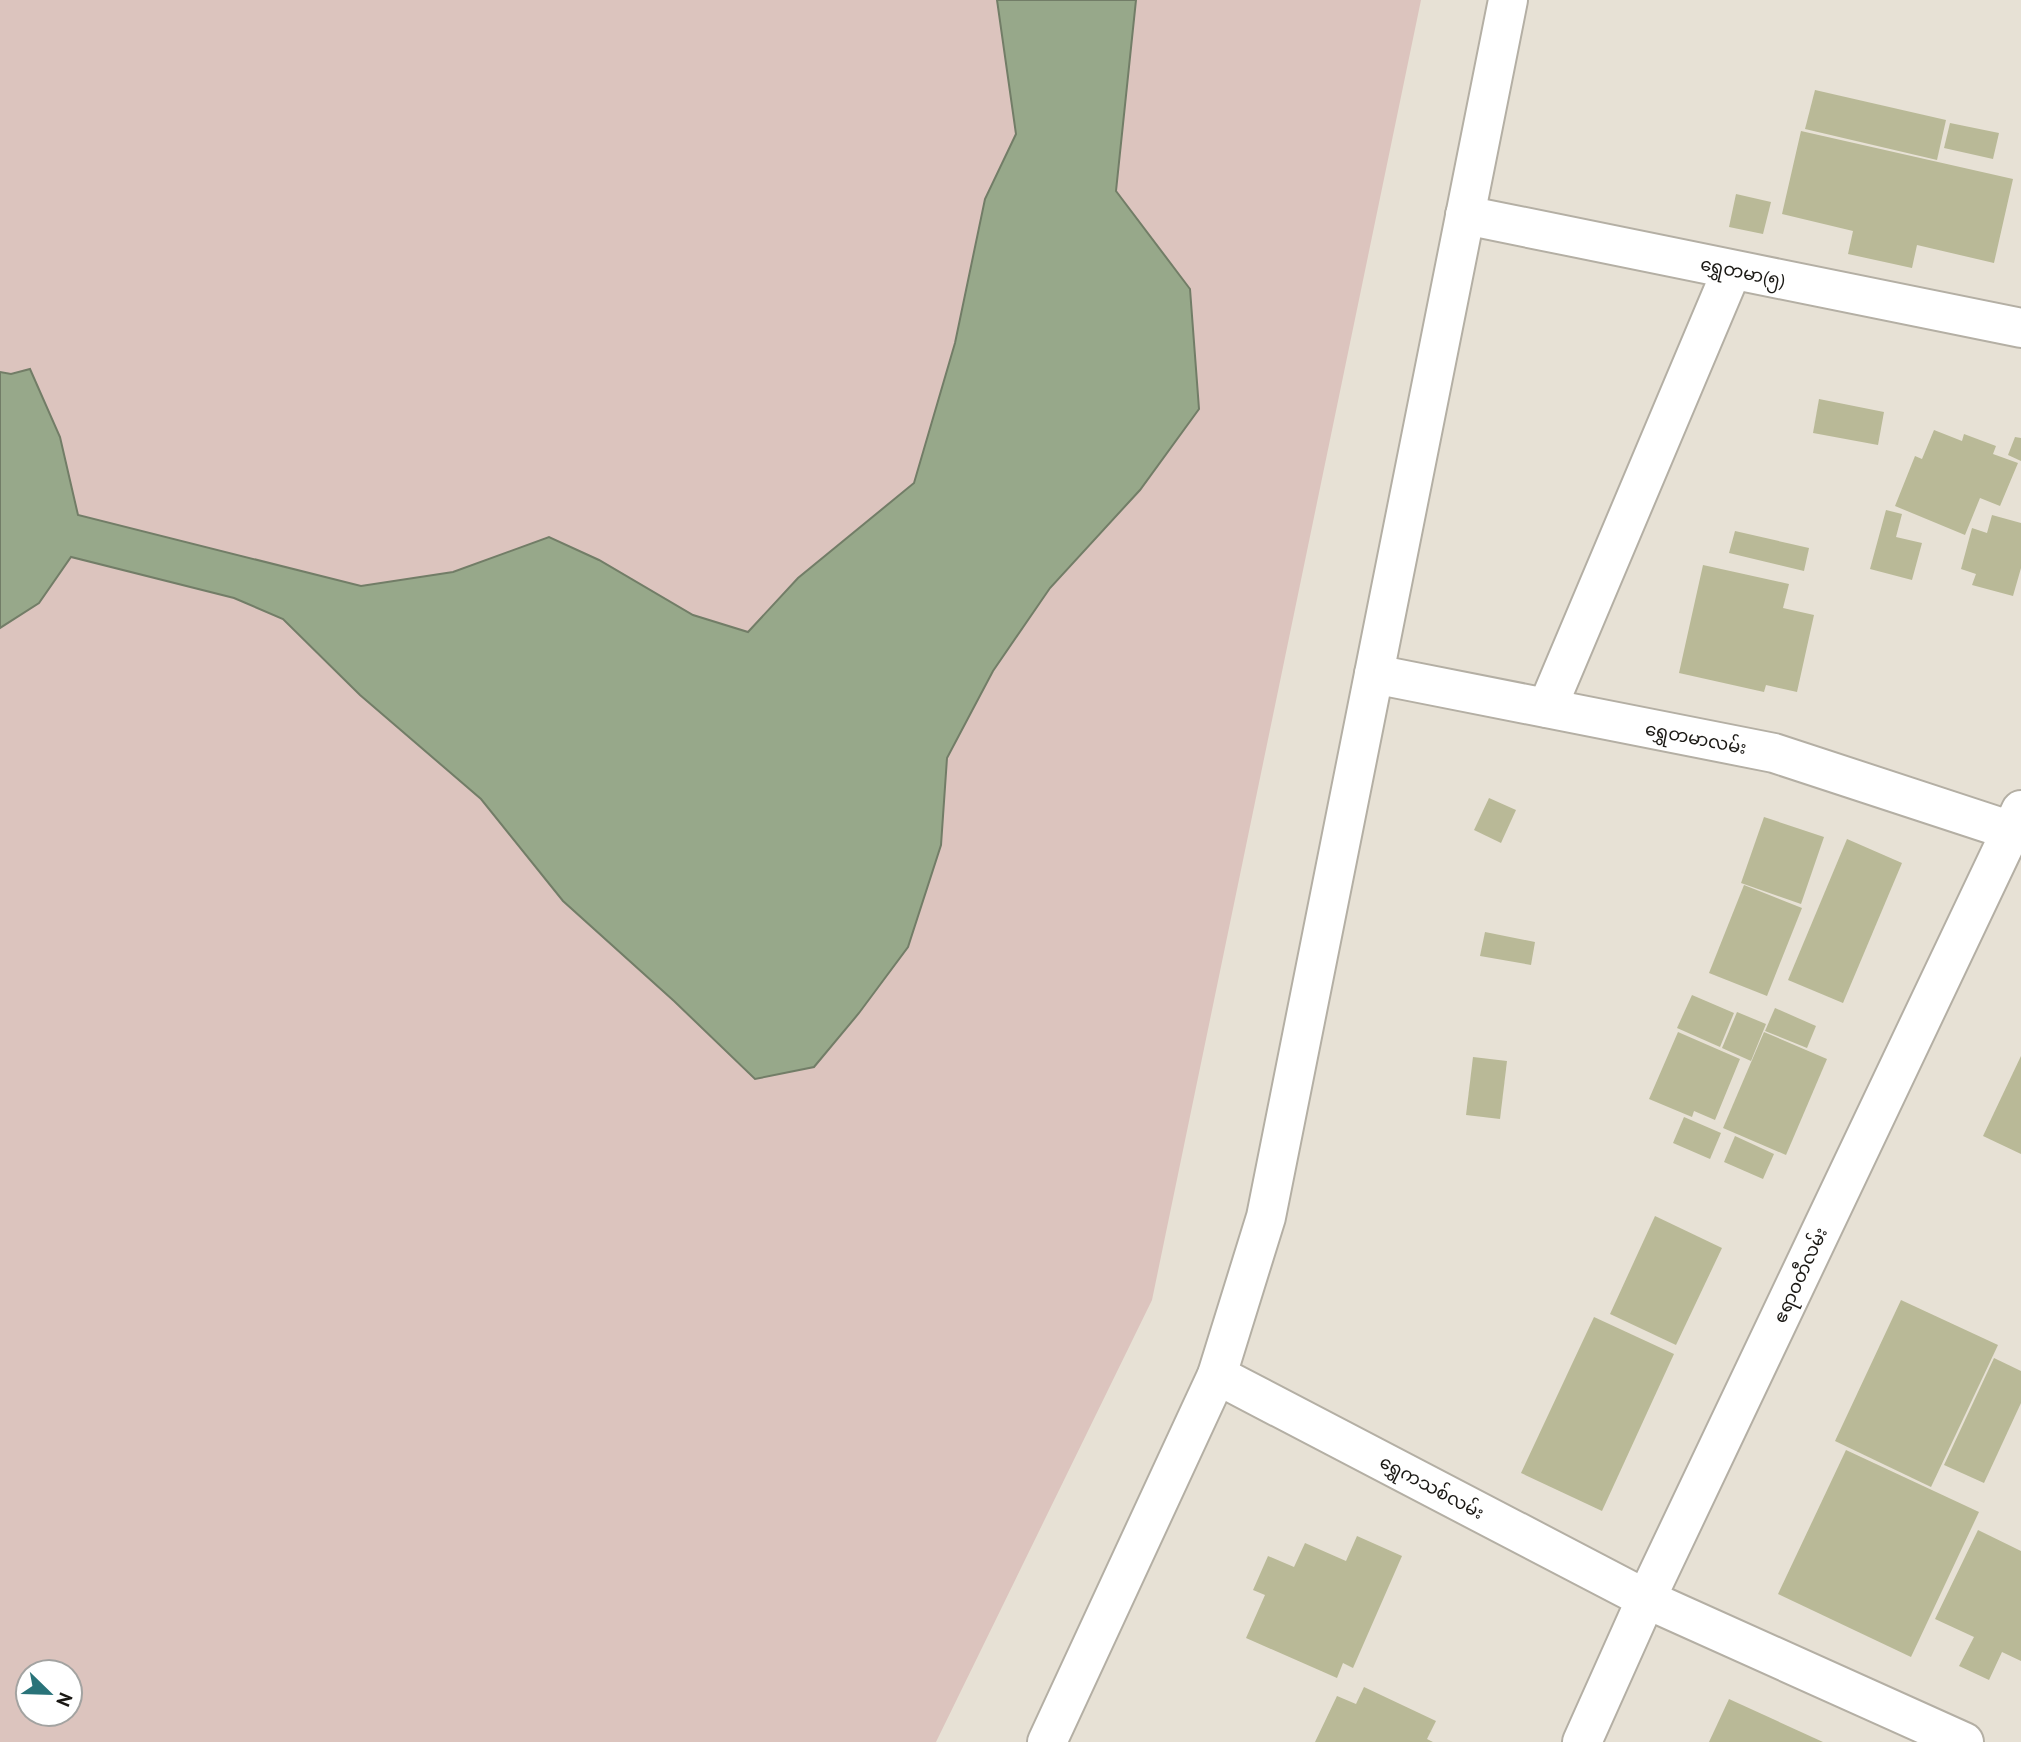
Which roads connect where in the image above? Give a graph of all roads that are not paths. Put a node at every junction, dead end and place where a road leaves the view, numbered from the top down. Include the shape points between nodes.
1 (1508, 0) edge
2 (1465, 215) junction
3 (1732, 270) junction
4 (2021, 328) edge
5 (1374, 674) junction
6 (1546, 709) junction
7 (2018, 825) edge
8 (1217, 1375) junction
9 (1646, 1599) junction
10 (1047, 1742) edge
11 (1582, 1742) edge
12 (1964, 1742) edge

1 - 2 street
2 - 3 street, ရွှေတမာ(၅)
2 - 5 street
3 - 4 street, ရွှေတမာ(၅)
3 - 6 street
5 - 6 street, ရွှေတမာလမ်း
5 - 8 street via 1266,1217
6 - 7 street, ရွှေတမာလမ်း via 1774,753
7 - 9 street, ဧရာဝတီလမ်း
8 - 9 street, ရွှေကသစ်လမ်း
8 - 10 street
9 - 11 street, ဧရာဝတီလမ်း
9 - 12 street, ရွှေကသစ်လမ်း

